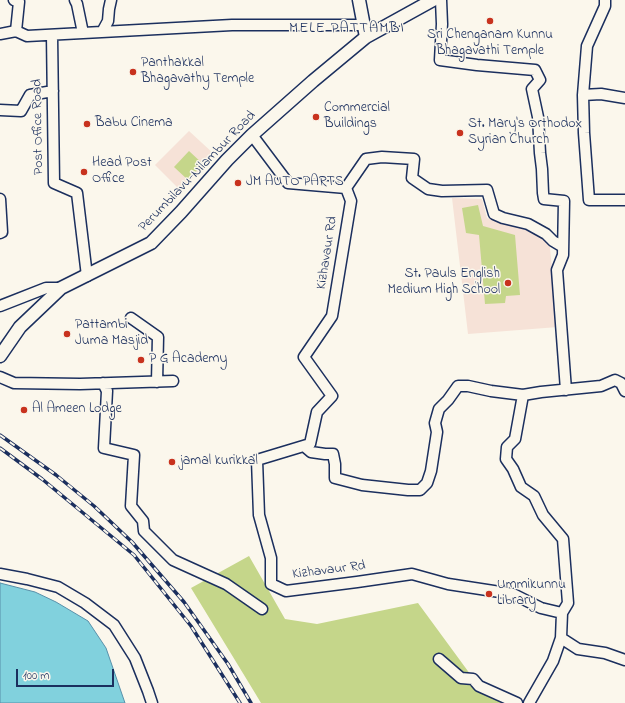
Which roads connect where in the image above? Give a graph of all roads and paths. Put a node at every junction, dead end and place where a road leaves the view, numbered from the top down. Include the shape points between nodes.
1 (75, 0) edge
2 (111, 0) edge
3 (359, 0) edge
4 (433, 0) edge
5 (441, 0) edge
6 (605, 0) edge
7 (18, 1) edge
8 (16, 31) junction
9 (365, 31) junction
10 (102, 32) junction
11 (83, 33) junction
12 (0, 34) edge
13 (52, 35) junction
14 (53, 91) junction
15 (583, 95) junction
16 (625, 98) edge
17 (0, 110) edge
18 (252, 135) junction
19 (346, 188) junction
20 (0, 199) edge
21 (625, 200) edge
22 (0, 233) edge
23 (563, 247) junction
24 (87, 276) junction
25 (61, 288) junction
26 (0, 306) edge
27 (131, 318) dead end
28 (0, 356) edge
29 (0, 377) edge
30 (172, 381) dead end
31 (157, 382) junction
32 (103, 383) junction
33 (566, 390) junction
34 (625, 391) edge
35 (523, 395) junction
36 (304, 446) junction
37 (0, 574) edge
38 (262, 609) dead end
39 (562, 613) junction
40 (561, 638) junction
41 (439, 659) dead end
42 (625, 660) edge
43 (152, 703) edge
44 (517, 703) edge
45 (529, 703) edge

1 - 11 street
2 - 10 street via 108,21
3 - 9 main road
4 - 9 main road, Perumbilavu-Nilambur Road
5 - 23 street via 440,60 535,70 540,80 532,89 538,117 543,193 544,199 564,201
6 - 15 street via 605,6 587,46
7 - 8 street
8 - 12 street
8 - 13 street via 27,36
9 - 10 street via 232,25
9 - 18 main road, Perumbilavu-Nilambur Road
10 - 11 street
11 - 13 street
13 - 14 street, Post Office Road
14 - 17 street via 30,95 21,111
14 - 24 street, Post Office Road via 54,183 77,193
15 - 16 street via 601,94
15 - 21 street via 589,200
18 - 19 street via 288,183
18 - 24 main road, Perumbilavu-Nilambur Road via 151,243
19 - 23 street via 366,159 414,159 412,178 428,189 487,190 494,214 528,224
19 - 36 street, Kizhavaur Rd via 351,201 332,316 304,357 332,396 317,412 310,444
20 - 22 street
23 - 33 street via 557,270
24 - 25 main road, Perumbilavu-Nilambur Road
25 - 26 street via 46,288
25 - 28 main road, Perumbilavu-Nilambur Road via 20,327
27 - 31 street via 158,337
29 - 32 street via 14,383
30 - 31 street
31 - 32 street
32 - 38 street via 107,391 104,448 134,455 131,506 142,520 144,531 173,560 226,584
33 - 34 street via 601,386 615,380 621,383
33 - 35 street
35 - 36 street via 458,386 439,409 430,471 427,483 420,490 362,485 336,478 333,454 311,452
35 - 39 street via 516,439 507,447 506,459 521,487 534,496 542,515 563,539 568,603
36 - 39 street, Kizhavaur Rd via 257,460 259,515 271,558 271,584 286,591 412,574 448,584 513,594 541,608
37 - 43 street via 58,587 114,625 135,658
39 - 40 street
40 - 42 street via 578,649 605,653
40 - 45 street
41 - 44 street via 461,678 473,678 479,686

